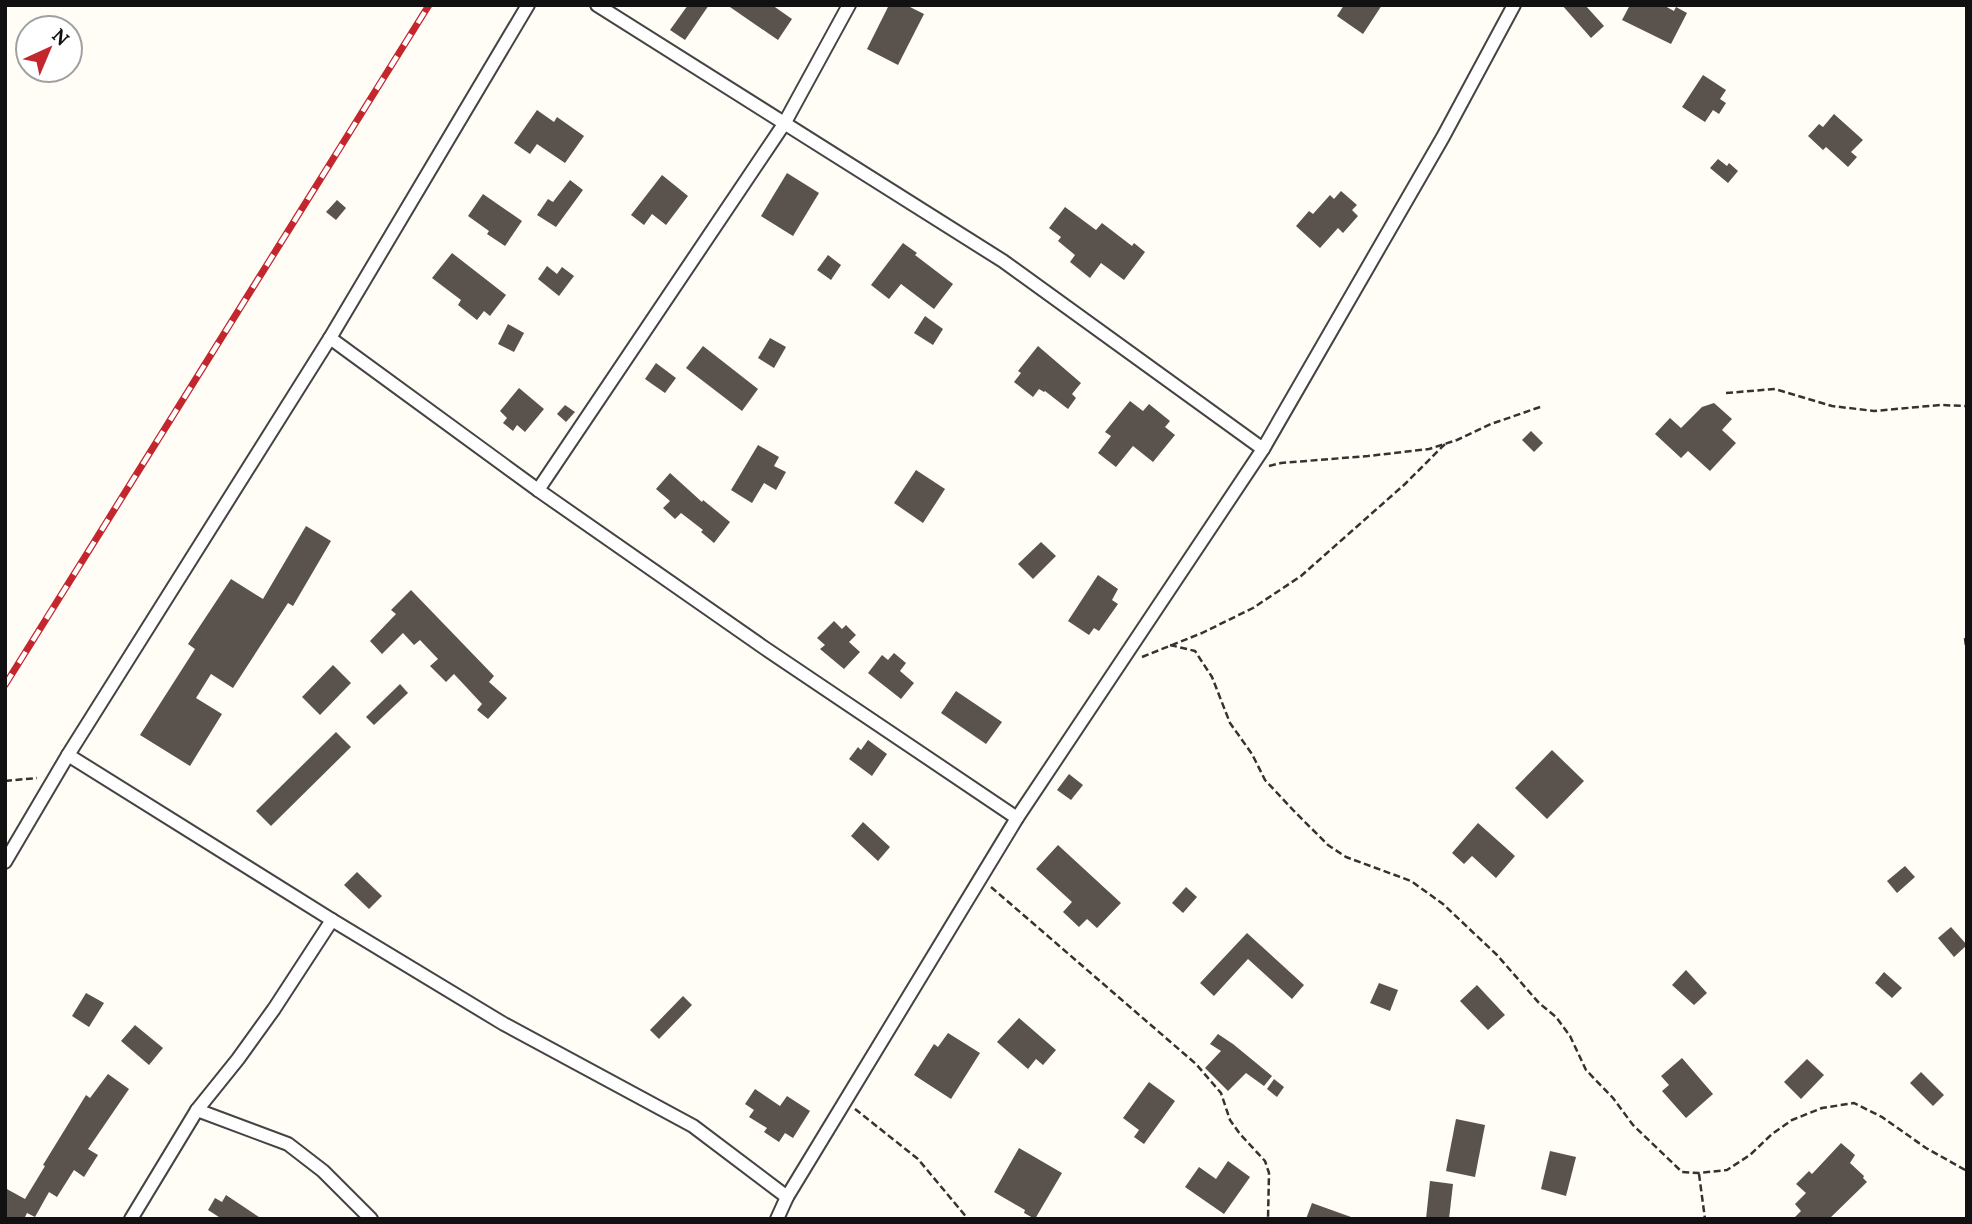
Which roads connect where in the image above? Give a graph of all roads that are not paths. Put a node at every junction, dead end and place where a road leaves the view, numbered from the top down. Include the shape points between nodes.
1 (528, 5) edge
2 (597, 5) edge
3 (849, 5) edge
4 (1514, 5) edge
5 (785, 124) junction
6 (330, 338) junction
7 (1263, 449) junction
8 (538, 490) junction
9 (68, 755) junction
10 (1017, 817) junction
11 (5, 862) edge
12 (332, 920) junction
13 (197, 1110) junction
14 (787, 1197) junction
15 (363, 1216) edge
16 (131, 1219) edge
17 (777, 1219) edge

1 - 6 street
2 - 5 street
3 - 5 street
4 - 7 street via 1443,138
5 - 7 street via 1003,261
5 - 8 street
6 - 8 street
6 - 9 street
7 - 10 street
8 - 10 street
9 - 11 street
9 - 12 street
10 - 14 street
12 - 13 street via 274,1009
12 - 14 street via 504,1024 693,1126
13 - 15 street via 288,1143 323,1171
13 - 16 street
14 - 17 street

